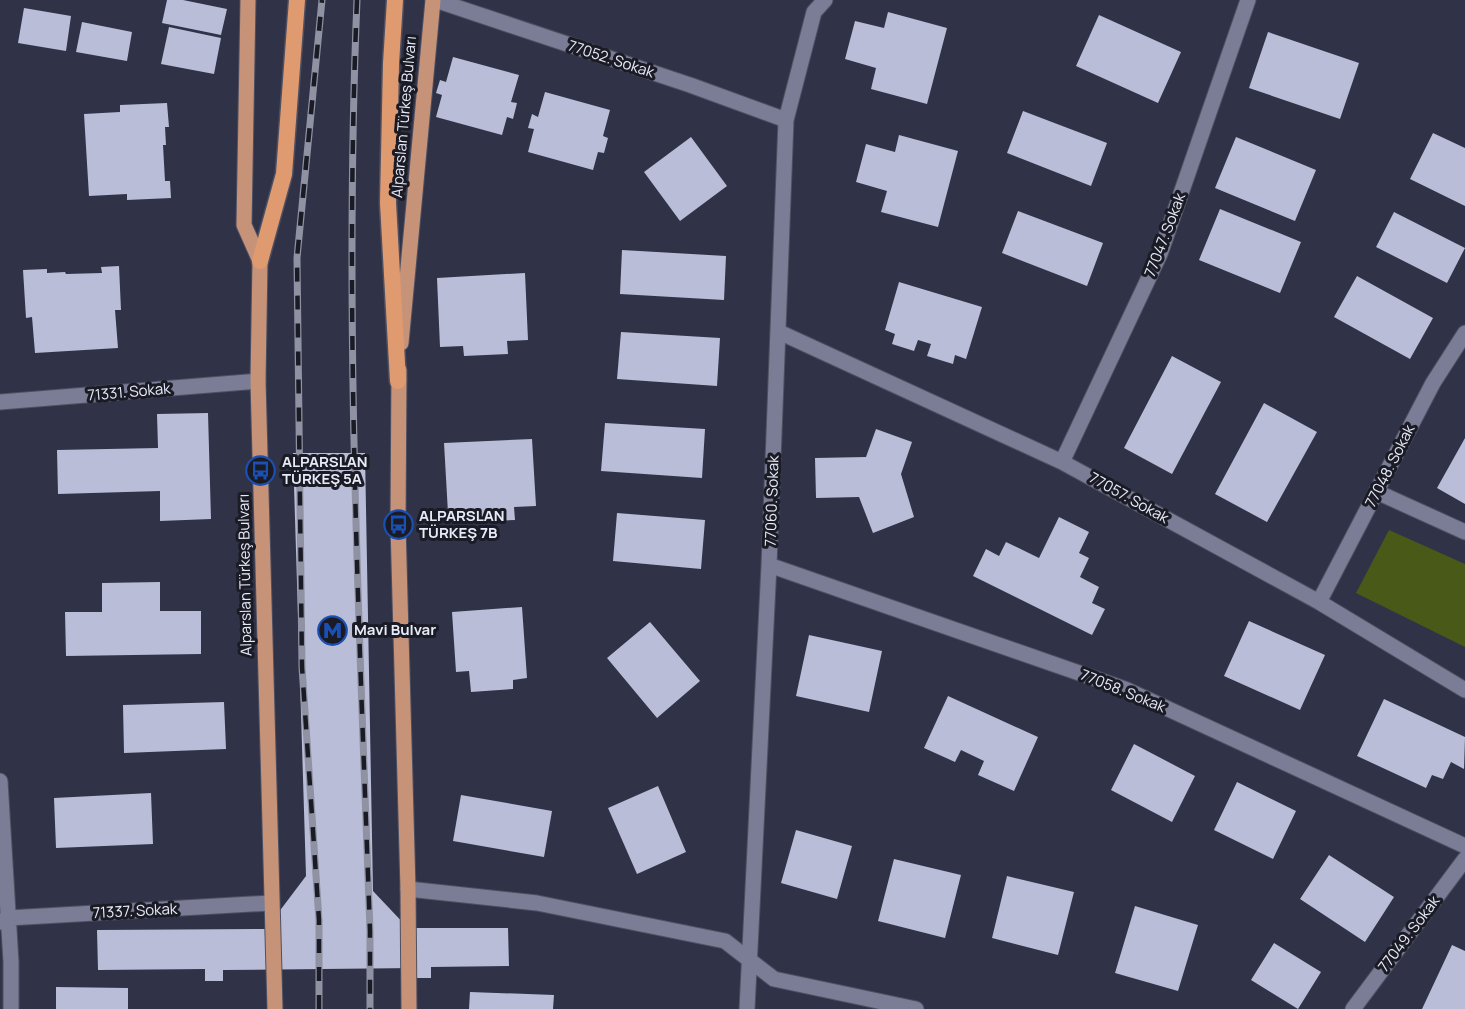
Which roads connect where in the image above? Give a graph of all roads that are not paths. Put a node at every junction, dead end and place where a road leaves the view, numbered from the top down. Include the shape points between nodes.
1 (248, 0) edge
2 (297, 0) edge
3 (395, 0) edge
4 (434, 0) edge
5 (825, 0) edge
6 (1248, 0) edge
7 (786, 120) junction
8 (260, 261) junction
9 (779, 332) junction
10 (1465, 333) edge
11 (258, 381) junction
12 (398, 381) junction
13 (0, 402) edge
14 (1062, 462) junction
15 (1377, 492) junction
16 (1465, 532) edge
17 (769, 565) junction
18 (1319, 602) junction
19 (1465, 690) edge
20 (0, 781) edge
21 (1465, 846) edge
22 (1465, 859) edge
23 (408, 889) junction
24 (272, 903) junction
25 (4, 920) edge
26 (749, 959) junction
27 (11, 1009) edge
28 (275, 1009) edge
29 (409, 1009) edge
30 (747, 1009) edge
31 (916, 1009) edge
32 (1353, 1009) edge

1 - 8 main road via 244,225
2 - 8 highway, Alparslan Türkeş Bulvarı via 284,174
3 - 12 highway, Alparslan Türkeş Bulvarı via 388,203
4 - 7 street, 77052. Sokak
4 - 12 main road, Alparslan Türkeş Bulvarı
5 - 7 street, 77060. Sokak via 814,12
6 - 14 street, 77047. Sokak via 1160,254
7 - 9 street, 77060. Sokak
8 - 11 main road, Alparslan Türkeş Bulvarı
9 - 14 street, 77057. Sokak
9 - 17 street, 77060. Sokak
10 - 15 street, 77048. Sokak via 1433,383
11 - 13 street, 71331. Sokak
11 - 24 main road, Alparslan Türkeş Bulvarı
12 - 23 main road, Alparslan Türkeş Bulvarı
14 - 18 street, 77057. Sokak
15 - 16 street
15 - 18 street, 77048. Sokak
17 - 21 street, 77058. Sokak via 1125,689
17 - 26 street, 77060. Sokak
18 - 19 street, 77057. Sokak
20 - 25 street
22 - 32 street, 77049. Sokak
23 - 26 street via 537,903 726,941
23 - 29 main road, Alparslan Türkeş Bulvarı
24 - 25 street, 71337. Sokak
24 - 28 main road, Alparslan Türkeş Bulvarı
25 - 27 street
26 - 30 street, 77060. Sokak
26 - 31 street via 774,979

